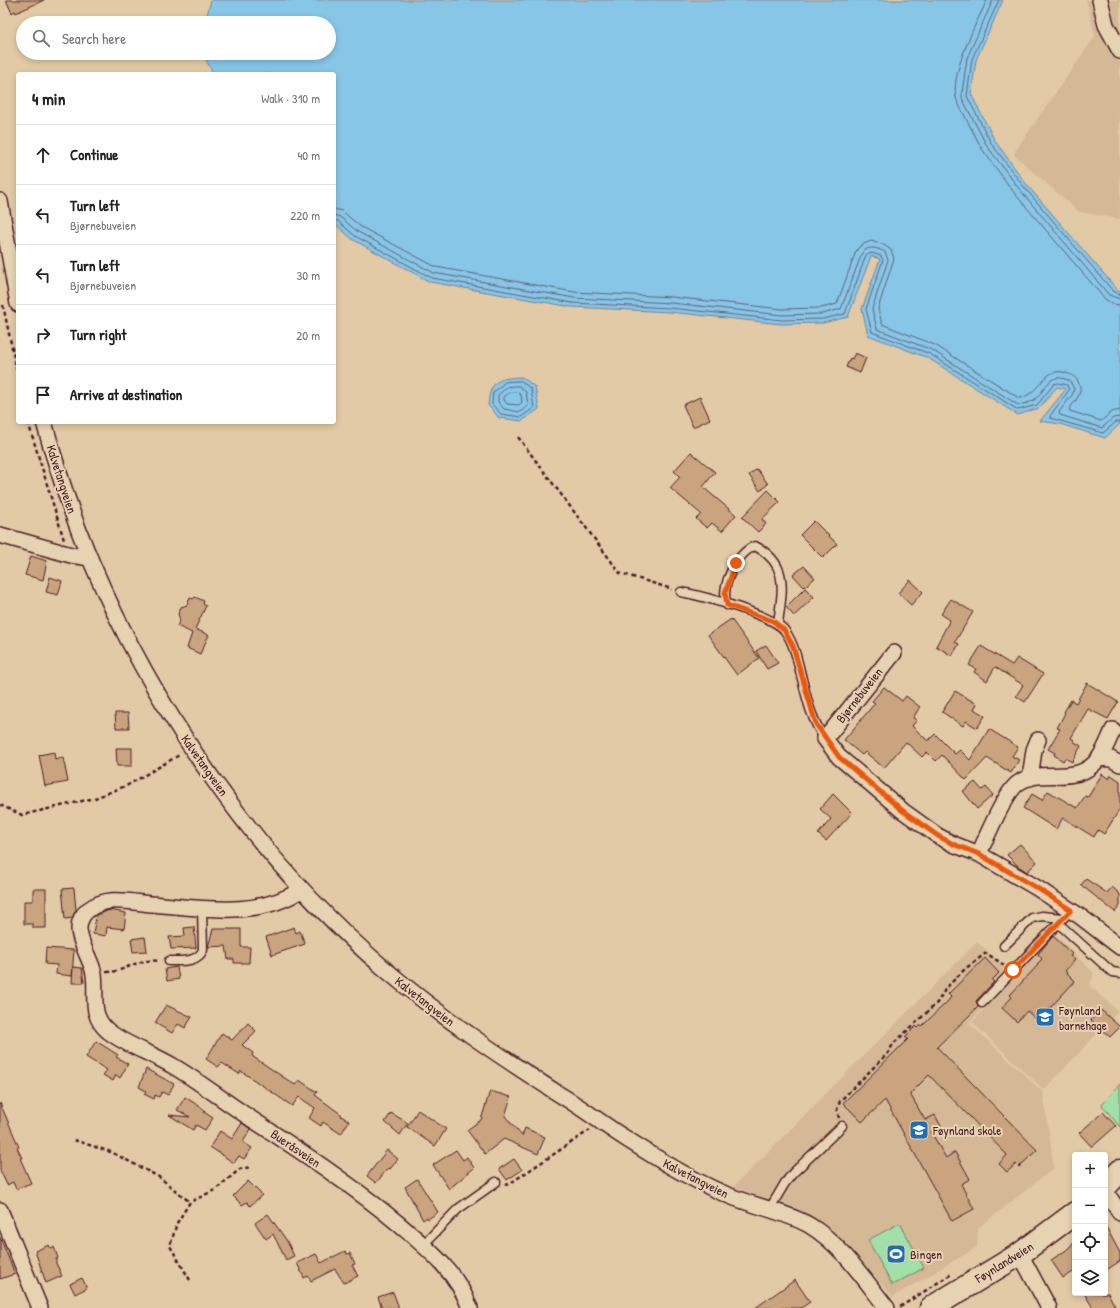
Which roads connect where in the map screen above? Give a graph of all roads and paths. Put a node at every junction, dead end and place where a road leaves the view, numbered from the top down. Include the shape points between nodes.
1 (1100, 0) edge
2 (1120, 51) edge
3 (0, 201) edge
4 (16, 293) edge
5 (2, 302) dead end
6 (16, 368) edge
7 (45, 424) edge
8 (518, 437) dead end
9 (0, 535) edge
10 (90, 558) junction
11 (680, 592) joint
12 (727, 605) junction
13 (778, 623) junction
14 (894, 652) dead end
15 (1113, 730) dead end
16 (825, 739) junction
17 (1038, 740) dead end
18 (192, 748) junction
19 (1099, 758) junction
20 (1120, 764) edge
21 (1030, 778) junction
22 (0, 805) edge
23 (979, 854) junction
24 (302, 889) junction
25 (202, 908) junction
26 (1064, 917) junction
27 (1004, 946) dead end
28 (1120, 947) edge
29 (169, 961) joint
30 (1013, 970) junction
31 (94, 971) junction
32 (1120, 974) edge
33 (982, 1003) dead end
34 (602, 1122) junction
35 (842, 1126) joint
36 (74, 1140) dead end
37 (250, 1167) dead end
38 (1120, 1172) edge
39 (494, 1183) joint
40 (1108, 1184) edge
41 (1108, 1195) edge
42 (190, 1202) junction
43 (0, 1210) edge
44 (769, 1210) junction
45 (1120, 1213) edge
46 (1072, 1215) edge
47 (423, 1245) junction
48 (1020, 1254) junction
49 (190, 1280) dead end
50 (40, 1308) edge
51 (470, 1308) edge
52 (888, 1308) edge
53 (931, 1308) edge
54 (1049, 1308) edge

1 - 2 street via 1106,25
3 - 4 street
5 - 6 path
7 - 10 street, Kalvetangveien via 60,478
8 - 11 path via 620,573
9 - 10 street
10 - 18 street, Kalvetangveien via 131,646
11 - 12 lane
12 - 13 lane
12 - 13 lane via 725,593 736,563 742,553 755,546 771,558 783,581
13 - 16 lane, Bjørnebuveien via 793,646 808,702
14 - 16 street, Bjørnebuveien
15 - 19 street
16 - 23 street, Bjørnebuveien via 839,757 903,811 938,836
17 - 21 street
18 - 22 path via 128,785 95,798 22,815
18 - 24 street, Kalvetangveien via 256,835
19 - 20 street via 1111,759
19 - 21 street via 1090,767 1071,776
21 - 23 street via 1017,784
23 - 26 street, Bjørnebuveien via 1037,888
24 - 25 street via 270,904 255,907
24 - 34 street, Kalvetangveien via 383,968 433,1009 534,1079
25 - 29 lane via 201,955 192,960
25 - 31 street via 125,900 111,900 96,905 84,915 80,927 82,945
26 - 27 lane via 1032,918
26 - 28 street, Bjørnebuveien
26 - 30 lane
26 - 32 lane via 1112,972
29 - 31 path via 142,960 116,972
30 - 33 lane
30 - 35 path via 986,953 965,969 946,988 937,1003 898,1039 889,1052 840,1101 837,1110
31 - 47 street, Bueråsveien via 95,1008 97,1017 107,1030 172,1065 344,1180
34 - 39 path via 509,1184
34 - 44 street, Kalvetangveien via 697,1181
35 - 44 lane via 784,1183
36 - 42 path via 112,1152 159,1177
37 - 42 path via 240,1169 215,1190
38 - 40 main road
39 - 47 lane via 458,1208
41 - 45 street
42 - 49 path via 177,1223 170,1246
43 - 50 street
44 - 52 street, Kalvetangveien via 800,1221 823,1236 847,1258
46 - 48 main road, Føynlandveien
47 - 51 street, Bueråsveien via 452,1275
48 - 53 main road, Føynlandveien
48 - 54 street

